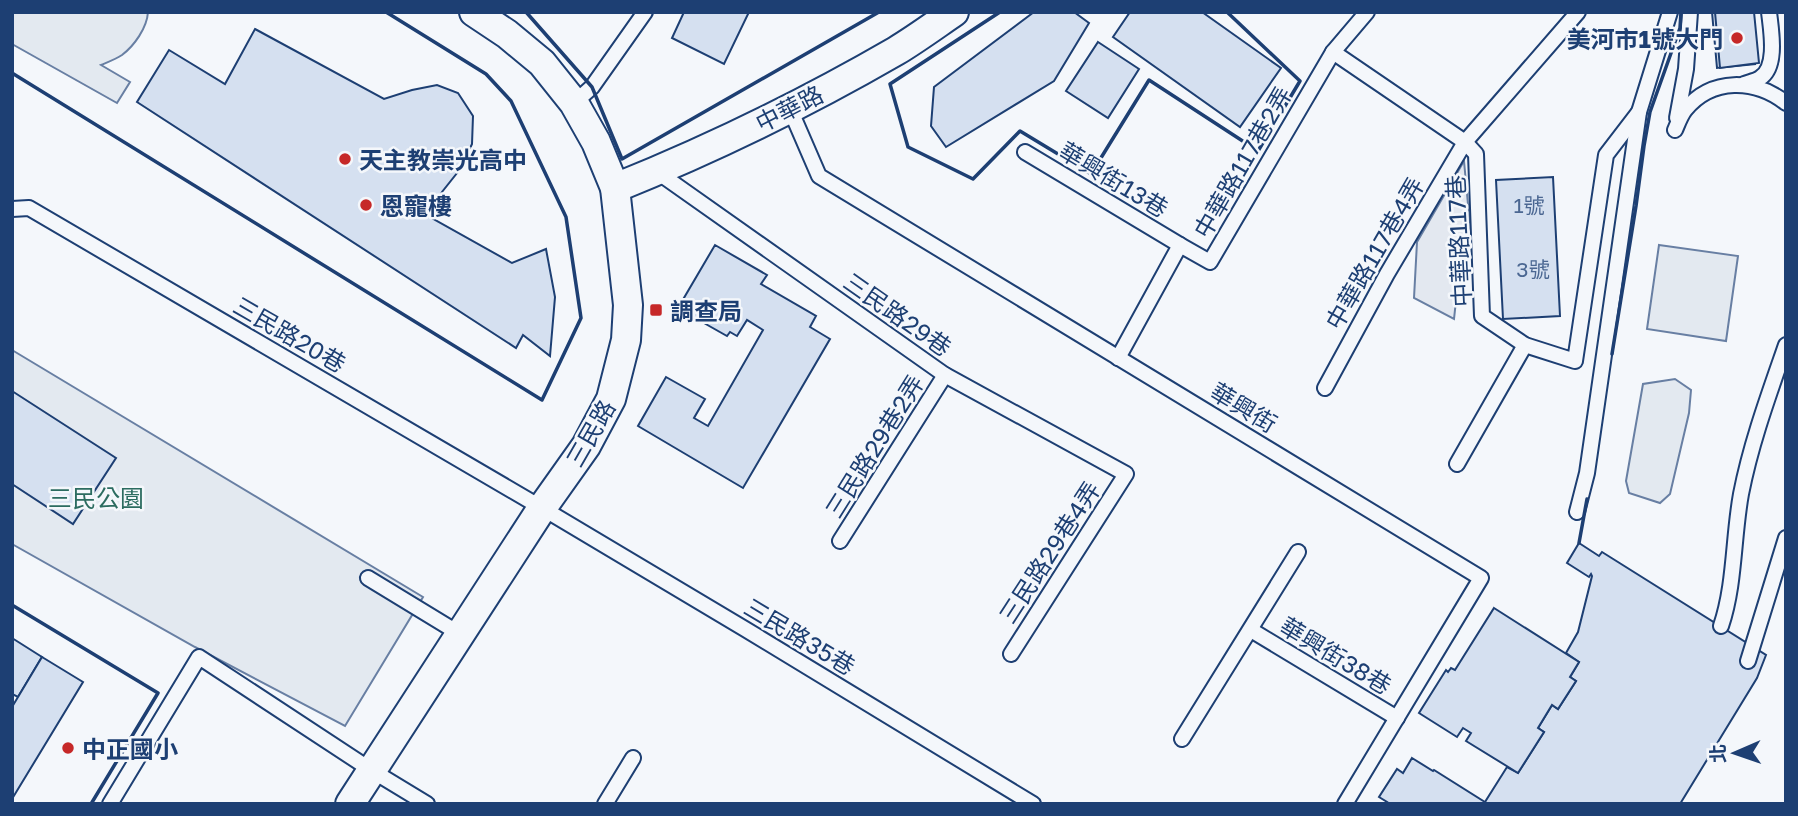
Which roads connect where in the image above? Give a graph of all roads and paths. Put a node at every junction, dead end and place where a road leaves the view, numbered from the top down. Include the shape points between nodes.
1 (474, 12) edge
2 (645, 12) edge
3 (954, 12) edge
4 (1367, 12) edge
5 (1578, 12) edge
6 (1670, 12) edge
7 (1690, 12) edge
8 (1769, 12) edge
9 (1333, 52) junction
10 (1742, 84) junction
11 (574, 103) junction
12 (1786, 103) edge
13 (790, 109) junction
14 (1639, 112) junction
15 (1465, 142) junction
16 (1025, 152) dead end
17 (656, 171) junction
18 (615, 188) junction
19 (12, 209) edge
20 (1180, 245) junction
21 (1525, 345) junction
22 (1786, 345) edge
23 (1118, 358) junction
24 (946, 375) junction
25 (1325, 388) dead end
26 (1457, 464) dead end
27 (1126, 474) joint
28 (542, 508) junction
29 (1577, 512) dead end
30 (1786, 538) edge
31 (840, 541) dead end
32 (1298, 552) dead end
33 (368, 578) dead end
34 (1721, 626) dead end
35 (1251, 630) junction
36 (460, 634) junction
37 (1010, 654) dead end
38 (1748, 661) dead end
39 (1397, 718) junction
40 (1182, 738) dead end
41 (633, 758) dead end
42 (371, 770) junction
43 (110, 804) edge
44 (350, 804) edge
45 (426, 804) edge
46 (605, 804) edge
47 (1033, 804) edge
48 (1345, 804) edge

1 - 11 street, 三民路 via 542,63
2 - 11 lane via 592,87
3 - 13 street, 中華路 via 897,50
4 - 9 lane
5 - 15 lane, 中華路117巷4弄
6 - 14 lane
7 - 10 lane via 1675,130 1685,110 1701,96 1721,86
8 - 10 lane via 1769,70
9 - 15 lane, 中華路117巷
9 - 20 lane, 中華路117巷2弄 via 1210,262
10 - 12 lane via 1772,93
11 - 18 street, 三民路
13 - 17 street, 中華路
13 - 23 lane, 華興街 via 819,176
14 - 21 lane, 中華路117巷 via 1606,155 1575,361
14 - 29 lane via 1587,473
15 - 21 lane, 中華路117巷 via 1476,154 1482,316
15 - 25 lane, 中華路117巷4弄
16 - 20 lane, 華興街13巷
17 - 18 street, 中華路
17 - 24 lane, 三民路29巷
18 - 28 street, 三民路 via 628,305 626,340 611,399 586,446
19 - 28 lane, 三民路20巷 via 29,208
20 - 23 lane, 中華路117巷2弄
21 - 26 lane
22 - 34 lane via 1751,454
23 - 39 lane, 華興街 via 1481,578
24 - 27 lane, 三民路29巷
24 - 31 lane, 三民路29巷2弄
27 - 37 lane, 三民路29巷4弄
28 - 36 street, 三民路
28 - 47 lane, 三民路35巷
30 - 38 lane
32 - 35 lane, 華興街38巷
33 - 36 lane
35 - 39 lane, 華興街38巷
35 - 40 lane, 華興街38巷
36 - 42 street, 三民路
39 - 48 lane, 華興街
41 - 46 lane
42 - 43 lane via 199,657
42 - 44 street, 三民路
42 - 45 lane

